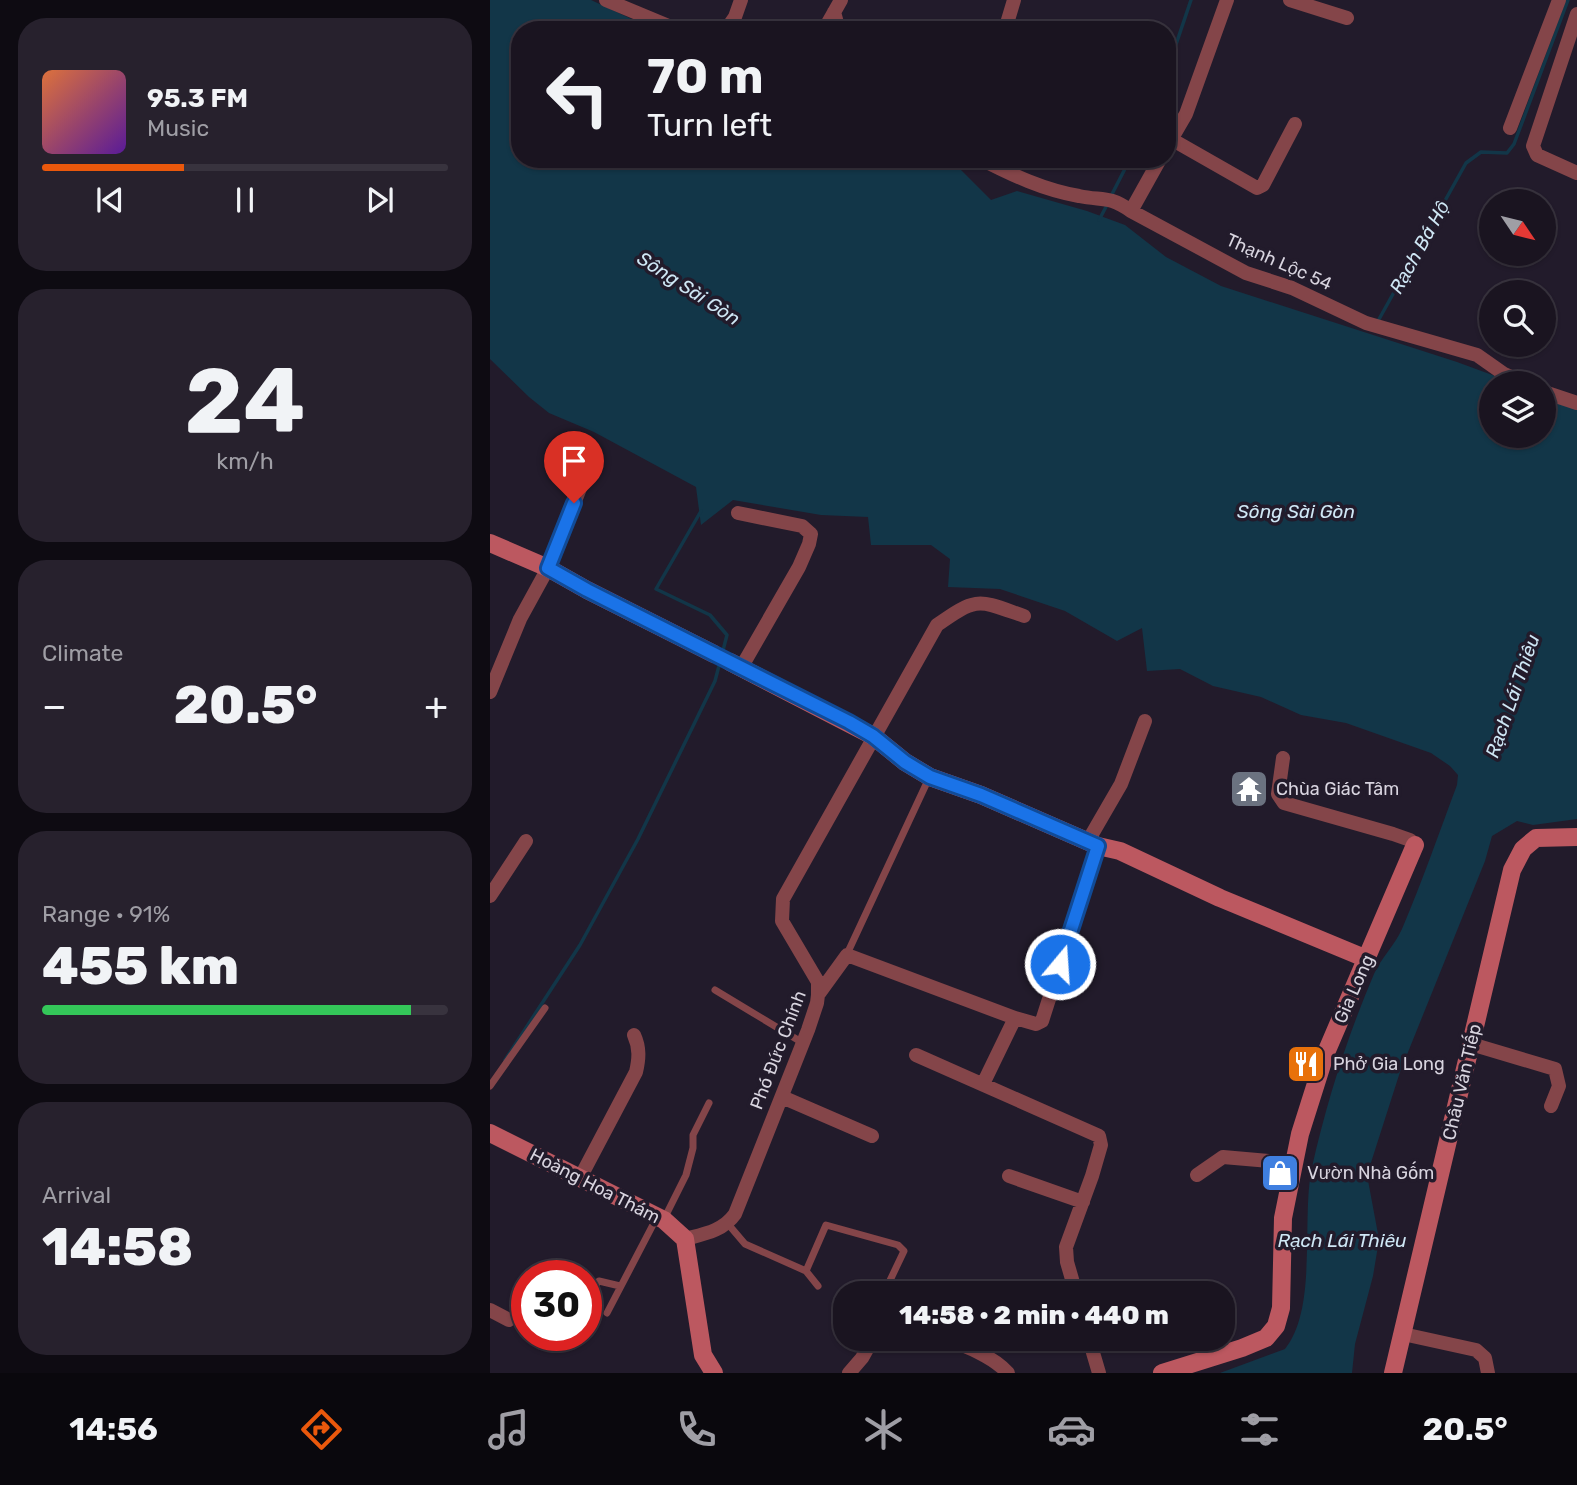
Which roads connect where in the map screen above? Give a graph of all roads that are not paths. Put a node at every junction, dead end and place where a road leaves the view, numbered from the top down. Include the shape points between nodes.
1 (606, 0) edge
2 (741, 0) edge
3 (1014, 0) edge
4 (1227, 0) edge
5 (1290, 0) edge
6 (1559, 0) edge
7 (1577, 14) edge
8 (1347, 19) dead end
9 (656, 21) edge
10 (732, 21) edge
11 (1008, 21) edge
12 (1296, 124) dead end
13 (1510, 128) dead end
14 (1176, 131) edge
15 (1176, 147) edge
16 (999, 168) edge
17 (1155, 168) edge
18 (1577, 173) edge
19 (1130, 211) junction
20 (1500, 371) edge
21 (1556, 396) edge
22 (1577, 403) edge
23 (583, 481) dead end
24 (738, 513) dead end
25 (490, 543) edge
26 (548, 568) junction
27 (1024, 617) dead end
28 (728, 661) junction
29 (490, 692) edge
30 (1145, 721) dead end
31 (873, 736) junction
32 (1283, 758) dead end
33 (930, 777) junction
34 (1577, 837) edge
35 (526, 841) dead end
36 (1093, 844) junction
37 (1415, 845) joint
38 (490, 896) edge
39 (847, 955) junction
40 (1367, 959) junction
41 (715, 990) dead end
42 (818, 995) junction
43 (545, 1009) dead end
44 (1015, 1018) junction
45 (634, 1035) dead end
46 (803, 1043) junction
47 (1471, 1044) junction
48 (916, 1055) dead end
49 (983, 1084) junction
50 (490, 1086) edge
51 (782, 1097) junction
52 (709, 1103) dead end
53 (1551, 1106) dead end
54 (490, 1133) edge
55 (872, 1136) dead end
56 (1294, 1158) junction
57 (1197, 1175) dead end
58 (1009, 1176) dead end
59 (580, 1178) junction
60 (1083, 1202) junction
61 (661, 1218) junction
62 (728, 1224) junction
63 (685, 1239) junction
64 (806, 1271) junction
65 (890, 1281) edge
66 (1073, 1281) edge
67 (602, 1282) edge
68 (620, 1286) junction
69 (818, 1286) dead end
70 (490, 1310) edge
71 (607, 1313) dead end
72 (509, 1320) dead end
73 (1403, 1334) junction
74 (866, 1351) edge
75 (976, 1351) edge
76 (1093, 1351) edge
77 (704, 1364) edge
78 (714, 1373) edge
79 (849, 1373) edge
80 (1009, 1373) edge
81 (1099, 1373) edge
82 (1162, 1373) edge
83 (1393, 1373) edge
84 (1488, 1373) edge

1 - 9 street
2 - 10 street
3 - 11 street
4 - 14 street
5 - 8 street
6 - 13 street
7 - 18 street via 1533,146 1537,155
12 - 15 street via 1257,188
16 - 19 street, Thạnh Lộc 54 via 1080,197 1110,200
17 - 19 street
19 - 20 street, Thạnh Lộc 54 via 1245,273 1292,288 1367,323 1477,355
21 - 22 street
23 - 26 street
24 - 28 street via 802,526 811,534 799,567
25 - 26 street
26 - 28 street
26 - 29 street
27 - 31 street via 985,602 964,606 937,625
28 - 31 street
30 - 36 street
31 - 33 street
31 - 42 street via 783,899 782,921 818,982
32 - 37 street via 1278,794 1284,803 1393,834
33 - 36 street
33 - 39 lane, Phó Đức Chính
34 - 47 street, Châu Văn Tiếp via 1536,838 1523,849 1512,870
35 - 38 street
36 - 40 street via 1120,851
36 - 44 street via 1042,1021 1037,1024
37 - 40 street, Gia Long
39 - 42 street, Phó Đức Chính
39 - 44 street
40 - 56 street, Gia Long via 1325,1055
41 - 46 lane
42 - 46 street, Phó Đức Chính
43 - 50 lane
44 - 49 street
45 - 59 street via 639,1056 636,1072
46 - 51 street, Phó Đức Chính
47 - 53 street via 1555,1069 1559,1086
47 - 73 street, Châu Văn Tiếp
48 - 49 street
49 - 60 street via 1099,1136 1101,1145
51 - 55 street
51 - 62 street, Phó Đức Chính
52 - 61 lane via 693,1135 686,1175
54 - 59 street, Hoàng Hoa Thám
56 - 57 street via 1223,1157
56 - 82 street via 1283,1218 1276,1326 1266,1338 1242,1349
58 - 60 street
59 - 61 street, Hoàng Hoa Thám
60 - 66 street via 1066,1247
61 - 63 street, Hoàng Hoa Thám
61 - 68 lane
62 - 63 street
62 - 64 lane via 745,1244
63 - 77 street
64 - 65 lane via 827,1225 898,1245 904,1251
64 - 69 lane
67 - 68 lane
68 - 71 lane
70 - 72 street
73 - 83 street, Châu Văn Tiếp
73 - 84 street via 1476,1350 1485,1358
74 - 79 street
75 - 80 street
76 - 81 street
77 - 78 street

